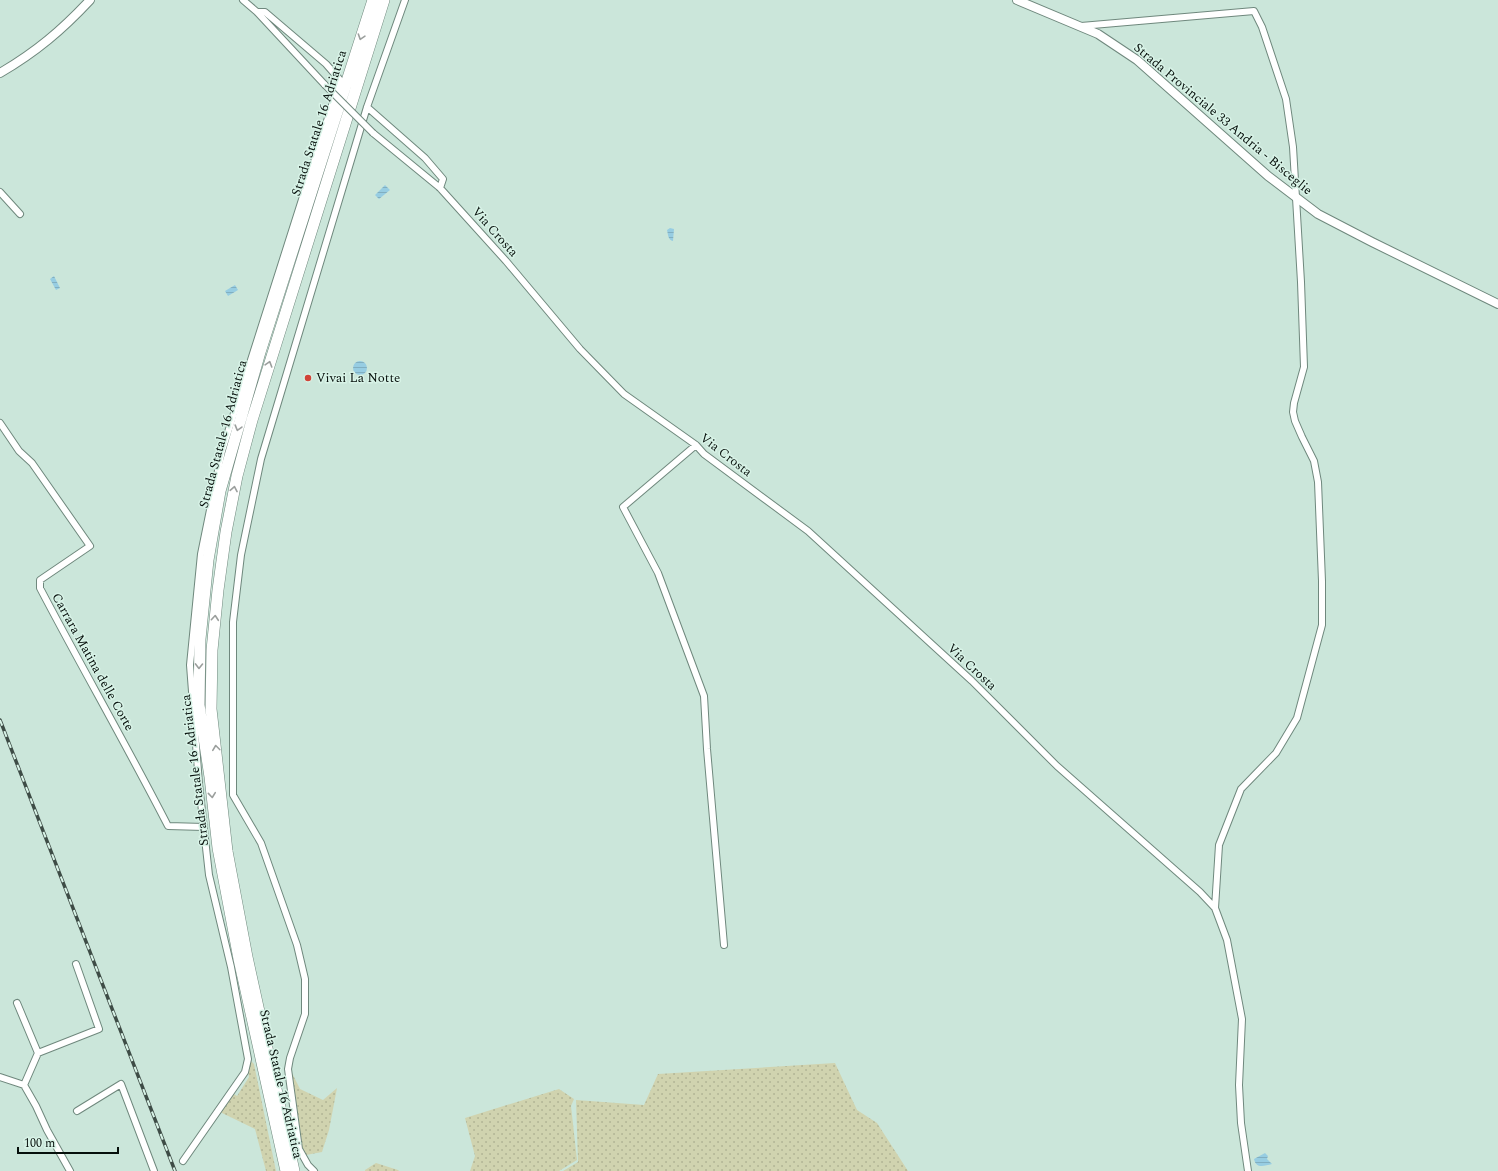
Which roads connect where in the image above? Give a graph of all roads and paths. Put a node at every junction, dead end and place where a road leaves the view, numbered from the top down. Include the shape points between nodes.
1 (90, 0) edge
2 (243, 0) edge
3 (373, 0) edge
4 (384, 0) edge
5 (405, 0) edge
6 (1017, 0) edge
7 (256, 12) junction
8 (1081, 26) junction
9 (0, 73) edge
10 (367, 107) junction
11 (440, 188) junction
12 (0, 192) edge
13 (1295, 197) junction
14 (20, 214) dead end
15 (1498, 304) edge
16 (0, 423) edge
17 (696, 445) junction
18 (204, 826) junction
19 (1215, 908) junction
20 (724, 945) dead end
21 (76, 964) dead end
22 (17, 1003) dead end
23 (38, 1053) junction
24 (0, 1076) edge
25 (24, 1085) junction
26 (76, 1111) dead end
27 (183, 1161) dead end
28 (70, 1171) edge
29 (154, 1171) edge
30 (286, 1171) edge
31 (294, 1171) edge
32 (314, 1171) edge
33 (1248, 1171) edge

1 - 9 main road via 52,38
2 - 7 street, Via Crosta
3 -> 30 highway, Strada Statale 16 Adriatica via 260,352 220,491 208,560 200,639 199,706 218,848 239,959
31 -> 4 highway, Strada Statale 16 Adriatica via 247,957 227,851 211,708 212,650 226,532 237,476 252,420
5 - 10 street
6 - 8 main road, Strada Provinciale 33 Andria - Bisceglie
7 - 11 street, Via Crosta, bridge via 373,133
7 - 18 street via 265,12 326,64 340,80 222,451 200,554 190,664
8 - 13 main road, Strada Provinciale 33 Andria - Bisceglie via 1137,60
8 - 13 street via 1254,12 1262,27 1286,98 1293,147
10 - 11 street via 426,158 443,180
10 - 32 street via 261,459 241,555 233,622 233,795 261,843 297,945 305,980 305,1014 288,1069 299,1149
11 - 17 street, Via Crosta via 580,349 624,394
12 - 14 street
13 - 15 main road, Strada Provinciale 33 Andria - Bisceglie via 1325,218
13 - 19 street via 1304,367 1293,412 1314,461 1318,482 1322,624 1297,718 1276,753 1241,790 1219,845
16 - 18 street, Carrara Matina delle Corte via 19,451 32,463 90,546 40,580 40,588 168,826
17 - 19 street, Via Crosta via 704,454 808,531 972,681 1057,766
17 - 20 street via 623,507 658,574 704,696
18 - 27 street via 209,875 231,967 248,1059 246,1072
19 - 33 street via 1227,940 1242,1019 1239,1093
21 - 23 street via 99,1029
22 - 23 street
23 - 25 street
24 - 25 street
25 - 28 street
26 - 29 street via 121,1084

